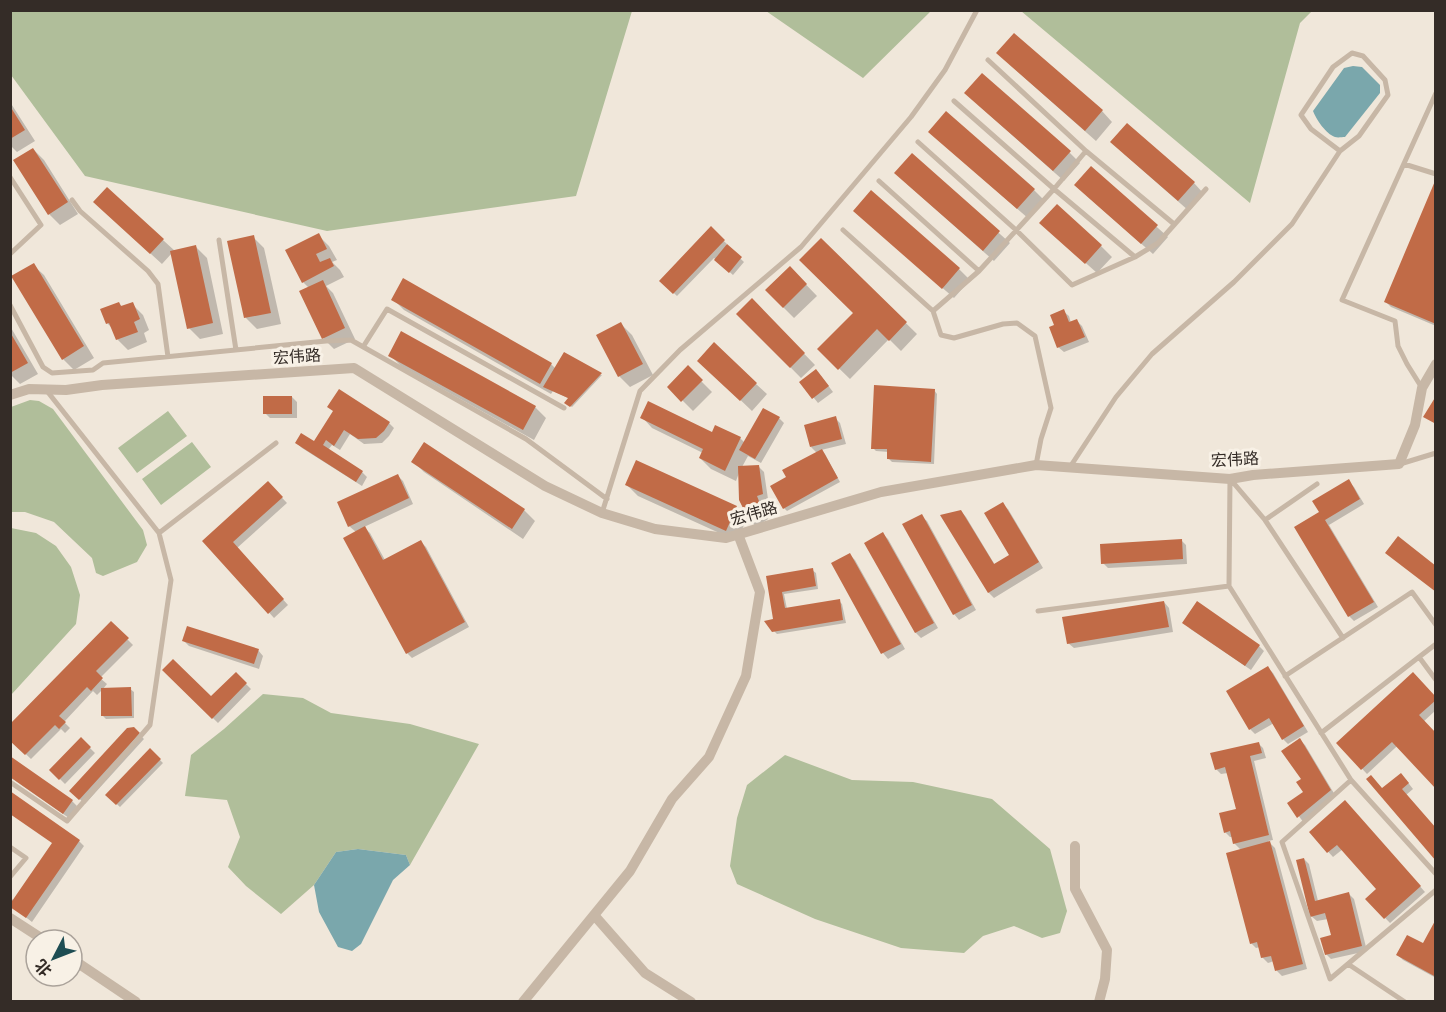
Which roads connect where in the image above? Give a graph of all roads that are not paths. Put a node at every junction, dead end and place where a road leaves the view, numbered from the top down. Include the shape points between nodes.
1 (977, 10) edge
2 (988, 60) dead end
3 (1436, 93) edge
4 (954, 101) dead end
5 (918, 142) dead end
6 (1340, 150) junction
7 (1086, 151) junction
8 (1404, 164) junction
9 (1436, 174) edge
10 (10, 177) edge
11 (879, 181) dead end
12 (1054, 189) junction
13 (1206, 189) dead end
14 (72, 200) dead end
15 (1174, 224) junction
16 (1016, 230) junction
17 (843, 231) dead end
18 (219, 240) dead end
19 (10, 254) edge
20 (1135, 257) junction
21 (979, 271) junction
22 (10, 305) edge
23 (933, 311) junction
24 (363, 347) junction
25 (236, 350) junction
26 (168, 357) junction
27 (1436, 364) edge
28 (1422, 388) junction
29 (46, 390) junction
30 (10, 395) edge
31 (564, 408) dead end
32 (276, 443) dead end
33 (1436, 453) edge
34 (1399, 464) junction
35 (1036, 465) junction
36 (1070, 467) junction
37 (1230, 479) junction
38 (1317, 484) dead end
39 (607, 498) junction
40 (602, 513) junction
41 (1265, 520) junction
42 (159, 532) junction
43 (738, 534) junction
44 (1229, 586) junction
45 (1038, 611) dead end
46 (1436, 625) edge
47 (1343, 638) junction
48 (1436, 644) edge
49 (1419, 657) junction
50 (1285, 676) junction
51 (1436, 680) edge
52 (1321, 733) junction
53 (1351, 780) junction
54 (10, 782) edge
55 (1075, 846) dead end
56 (10, 847) edge
57 (1436, 874) edge
58 (10, 878) edge
59 (1436, 891) edge
60 (594, 915) junction
61 (10, 918) edge
62 (25, 928) edge
63 (1348, 964) junction
64 (84, 967) edge
65 (136, 1002) edge
66 (523, 1002) edge
67 (691, 1002) edge
68 (1099, 1002) edge
69 (1405, 1002) edge

1 - 39 lane via 945,70 918,108 801,247 680,350 640,391
2 - 7 lane
3 - 8 lane
4 - 12 lane
5 - 16 lane
6 - 6 lane via 1359,136 1388,95 1385,80 1363,56 1352,53 1332,67 1301,115 1311,129
6 - 36 lane via 1292,224 1234,282 1152,354 1116,397
7 - 12 lane
7 - 15 lane
8 - 9 lane
8 - 28 lane via 1342,300 1395,321 1398,346
10 - 19 lane via 41,225
11 - 21 lane
12 - 16 lane
12 - 20 lane
13 - 15 lane
14 - 26 lane via 158,284
15 - 20 lane via 1158,243
16 - 20 lane via 1072,285
16 - 21 lane
17 - 23 lane
18 - 25 lane
21 - 23 lane
22 - 26 lane via 43,367 52,373
23 - 35 lane via 941,335 947,337 1017,323 1035,336 1051,408
24 - 25 lane via 351,340
24 - 31 lane via 387,309
24 - 39 lane via 526,439
25 - 26 lane
27 - 28 street
28 - 34 street via 1415,425
29 - 30 street, 宏伟路 via 29,389
29 - 40 street, 宏伟路 via 354,368 545,486
29 - 42 lane
32 - 42 lane
33 - 34 lane
34 - 37 street, 宏伟路
35 - 36 street, 宏伟路
35 - 43 street, 宏伟路 via 881,492
36 - 37 street, 宏伟路
37 - 41 lane
37 - 44 lane
38 - 41 lane
39 - 40 lane
40 - 43 street, 宏伟路 via 655,530 726,538
41 - 47 lane
42 - 54 lane via 171,580 150,725 67,821
43 - 60 street via 760,592 746,676 709,757 672,799 630,871
44 - 45 lane
44 - 50 lane
46 - 47 lane via 1412,592
47 - 50 lane
48 - 49 lane
49 - 51 lane
49 - 52 lane
50 - 52 lane
52 - 53 lane
53 - 57 lane
53 - 63 lane via 1282,842 1330,979
55 - 68 street via 1075,889 1107,950
56 - 58 lane via 26,858
59 - 63 lane
60 - 66 street
60 - 67 street via 645,973
61 - 62 street
63 - 69 lane
64 - 65 street

